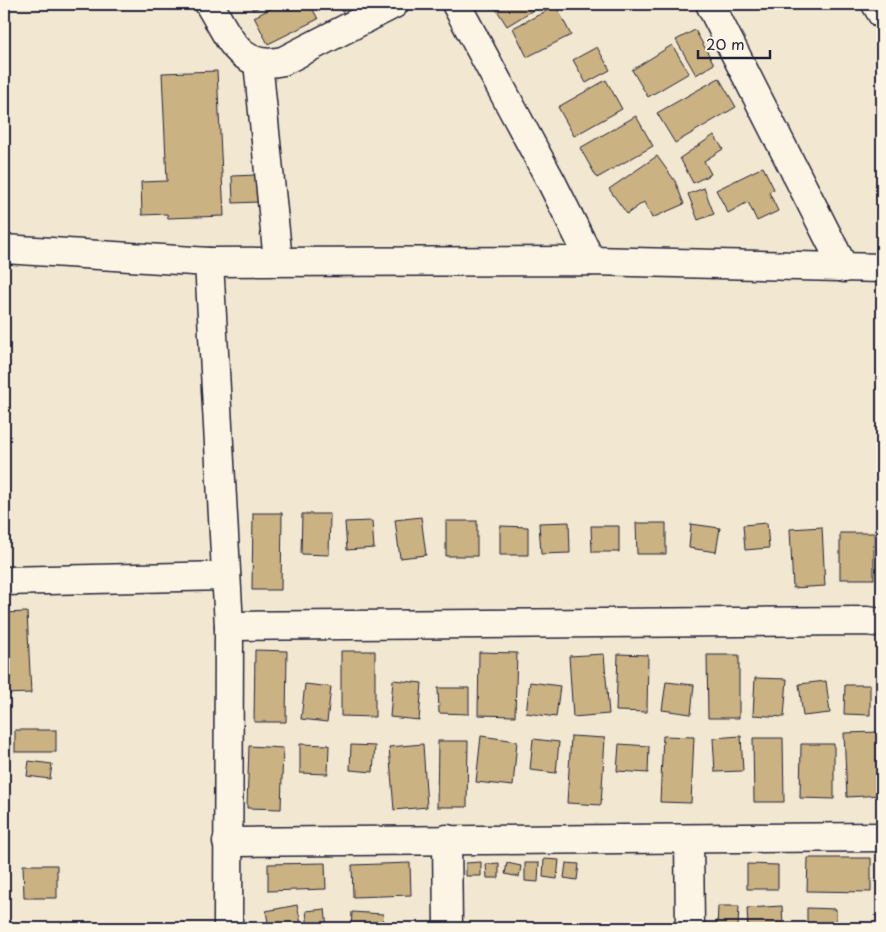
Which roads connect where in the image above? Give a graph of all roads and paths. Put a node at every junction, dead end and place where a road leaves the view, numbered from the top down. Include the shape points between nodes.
1 (209, 4) edge
2 (394, 4) edge
3 (456, 4) edge
4 (710, 4) edge
5 (876, 4) edge
6 (882, 14) edge
7 (258, 62) junction
8 (4, 249) edge
9 (278, 261) junction
10 (591, 261) junction
11 (208, 262) junction
12 (844, 268) junction
13 (882, 268) edge
14 (226, 576) junction
15 (4, 580) edge
16 (882, 623) edge
17 (229, 626) junction
18 (882, 836) edge
19 (689, 838) junction
20 (447, 839) junction
21 (228, 842) junction
22 (228, 928) edge
23 (448, 928) edge
24 (690, 928) edge

1 - 7 street via 238,52
2 - 7 street via 283,60 270,64
3 - 10 street
4 - 12 street
5 - 6 street
7 - 9 street
8 - 11 street
9 - 10 street
9 - 11 street
10 - 12 street
11 - 14 street
12 - 13 street
14 - 15 street
14 - 17 street
16 - 17 street
17 - 21 street
18 - 19 street
19 - 20 street
19 - 24 street
20 - 21 street
20 - 23 street
21 - 22 street

